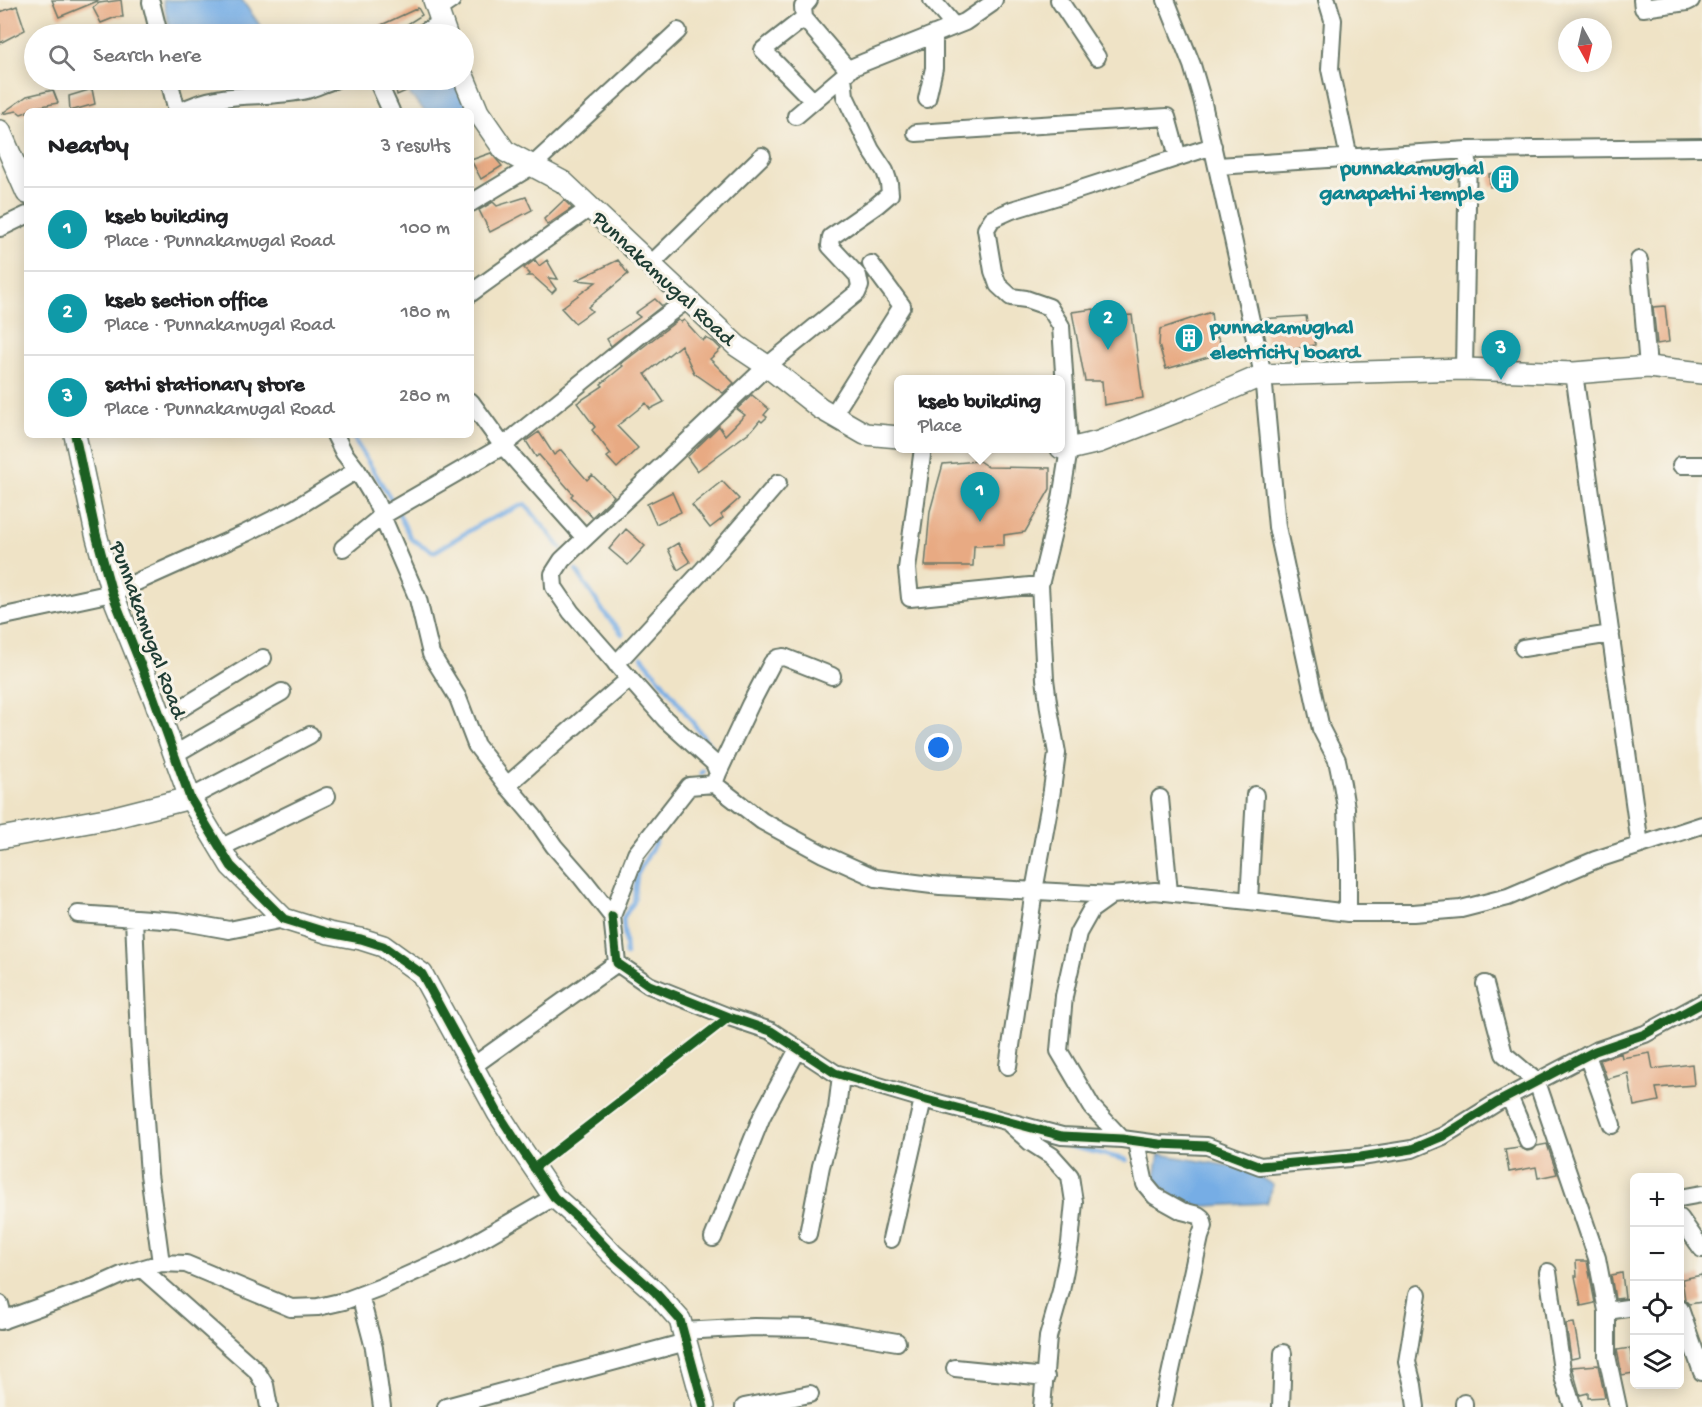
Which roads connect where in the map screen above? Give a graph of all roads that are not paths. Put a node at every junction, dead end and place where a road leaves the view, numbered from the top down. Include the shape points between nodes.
1 (809, 0) edge
2 (932, 0) edge
3 (994, 0) edge
4 (1059, 0) edge
5 (1166, 0) edge
6 (1327, 0) edge
7 (1642, 0) edge
8 (1691, 0) edge
9 (151, 2) dead end
10 (442, 13) edge
11 (804, 18) junction
12 (156, 24) edge
13 (431, 24) edge
14 (954, 26) junction
15 (678, 31) dead end
16 (934, 34) junction
17 (1097, 57) dead end
18 (846, 73) junction
19 (172, 90) edge
20 (307, 90) edge
21 (382, 90) edge
22 (469, 90) edge
23 (927, 99) dead end
24 (813, 101) junction
25 (176, 108) edge
26 (187, 108) edge
27 (390, 108) edge
28 (796, 116) dead end
29 (0, 131) edge
30 (916, 133) dead end
31 (1213, 146) junction
32 (1702, 147) edge
33 (1468, 150) junction
34 (762, 156) dead end
35 (1178, 157) junction
36 (1349, 158) junction
37 (20, 159) edge
38 (532, 166) junction
39 (1218, 166) junction
40 (24, 178) edge
41 (474, 201) edge
42 (591, 207) junction
43 (24, 216) edge
44 (0, 228) edge
45 (1640, 260) dead end
46 (651, 264) junction
47 (871, 264) dead end
48 (474, 291) edge
49 (687, 300) junction
50 (767, 366) junction
51 (1648, 367) junction
52 (1464, 369) junction
53 (1574, 373) junction
54 (1702, 373) edge
55 (1063, 375) edge
56 (1263, 375) junction
57 (474, 406) edge
58 (833, 415) junction
59 (894, 437) edge
60 (76, 438) edge
61 (336, 438) edge
62 (503, 446) junction
63 (1065, 448) edge
64 (922, 453) edge
65 (1065, 453) edge
66 (1681, 465) dead end
67 (1702, 465) edge
68 (357, 471) junction
69 (777, 483) dead end
70 (382, 516) junction
71 (585, 538) junction
72 (343, 548) dead end
73 (1040, 585) junction
74 (112, 593) junction
75 (0, 617) edge
76 (1611, 634) junction
77 (1523, 648) dead end
78 (263, 658) dead end
79 (616, 664) junction
80 (832, 676) dead end
81 (629, 679) junction
82 (282, 692) dead end
83 (162, 720) junction
84 (309, 735) dead end
85 (175, 754) junction
86 (716, 778) junction
87 (508, 787) junction
88 (1255, 795) dead end
89 (327, 796) dead end
90 (190, 798) junction
91 (1160, 798) dead end
92 (1702, 825) edge
93 (0, 838) edge
94 (1640, 845) junction
95 (220, 848) junction
96 (1034, 891) junction
97 (1169, 892) junction
98 (1112, 895) junction
99 (1249, 900) junction
100 (78, 914) dead end
101 (1348, 914) junction
102 (612, 916) junction
103 (134, 918) junction
104 (284, 919) junction
105 (617, 963) junction
106 (1485, 984) dead end
107 (1702, 1003) edge
108 (798, 1049) junction
109 (1587, 1055) junction
110 (473, 1066) junction
111 (1008, 1066) dead end
112 (841, 1076) junction
113 (1537, 1082) junction
114 (1509, 1096) junction
115 (923, 1100) junction
116 (1007, 1121) junction
117 (1612, 1125) dead end
118 (1129, 1140) junction
119 (1528, 1141) dead end
120 (1702, 1194) edge
121 (554, 1197) junction
122 (1684, 1197) edge
123 (1684, 1224) edge
124 (808, 1234) dead end
125 (714, 1238) dead end
126 (891, 1239) dead end
127 (1702, 1249) edge
128 (161, 1263) junction
129 (142, 1269) junction
130 (1548, 1272) dead end
131 (1418, 1294) dead end
132 (360, 1295) junction
133 (1630, 1308) edge
134 (1607, 1311) junction
135 (1, 1315) edge
136 (1684, 1320) edge
137 (685, 1336) junction
138 (897, 1342) dead end
139 (1283, 1353) dead end
140 (955, 1368) dead end
141 (1702, 1372) edge
142 (1046, 1377) junction
143 (810, 1394) dead end
144 (269, 1407) edge
145 (382, 1407) edge
146 (446, 1407) edge
147 (704, 1407) edge
148 (744, 1407) edge
149 (1042, 1407) edge
150 (1163, 1407) edge
151 (1281, 1407) edge
152 (1416, 1407) edge
153 (1573, 1407) edge
154 (1618, 1407) edge

1 - 11 street via 803,7
2 - 14 street
3 - 14 street
4 - 17 street
5 - 31 street via 1192,65
6 - 36 street via 1333,20 1330,69
7 - 8 street via 1643,8
9 - 12 street
10 - 13 street
11 - 18 street
11 - 24 street via 763,50
14 - 16 street
15 - 38 street
16 - 18 street
16 - 23 street via 934,68
18 - 24 street
18 - 50 street via 845,96 885,171 890,194 831,237 830,246 858,276 857,292
19 - 25 street
20 - 26 street via 195,103
21 - 27 street
22 - 38 street, Punnakamugal Road via 478,112 505,152
24 - 28 street
29 - 37 street
30 - 35 street via 1167,117
31 - 35 street
31 - 39 street
32 - 33 street
33 - 36 street
33 - 52 street
34 - 46 street
35 - 55 street via 1012,210 992,219 986,229 998,285 1011,297 1049,307 1061,326
36 - 39 street
37 - 40 street
38 - 41 street
38 - 42 street, Punnakamugal Road via 563,182
39 - 56 street
42 - 46 street, Punnakamugal Road
42 - 48 street
43 - 44 street
45 - 51 street
46 - 49 street, Punnakamugal Road
47 - 58 street via 902,306
49 - 50 street, Punnakamugal Road via 737,346
49 - 62 street
50 - 58 street, Punnakamugal Road
50 - 71 street
51 - 53 street
51 - 54 street
52 - 53 street
52 - 56 street
53 - 76 street
56 - 63 street via 1099,442
56 - 101 street via 1277,527 1322,729 1337,760 1346,808
57 - 62 street
58 - 59 street, Punnakamugal Road via 865,434
60 - 74 street, Punnakamugal Road
61 - 68 street
62 - 70 street
62 - 71 street
64 - 73 street via 907,570 910,598
65 - 73 street via 1061,499
66 - 67 street
68 - 70 street
68 - 74 street via 294,510
69 - 79 street
70 - 72 street
70 - 87 street via 418,599 430,654 458,698 476,745
71 - 79 street via 561,560 554,574 554,586
73 - 96 street via 1046,680 1057,753
74 - 75 street
74 - 83 street, Punnakamugal Road
76 - 77 street
76 - 94 street
78 - 83 street
79 - 81 street
80 - 86 street via 784,657 772,663
81 - 86 street via 664,719 714,763
81 - 87 street
82 - 85 street
83 - 85 street, Punnakamugal Road
84 - 90 street
85 - 90 street, Punnakamugal Road
86 - 96 street via 762,821 876,878
86 - 102 street via 689,786 663,818 636,854
87 - 102 street
88 - 99 street
89 - 95 street
90 - 93 street via 111,818
90 - 95 street, Punnakamugal Road
91 - 97 street
92 - 94 street
94 - 101 street via 1508,897 1461,909
95 - 104 street, Punnakamugal Road via 231,866
96 - 98 street
96 - 111 street
97 - 98 street
97 - 99 street
98 - 118 street via 1091,910 1078,933 1064,996 1059,1051 1092,1107
99 - 101 street
100 - 103 street
102 - 105 street
103 - 104 street via 229,930
103 - 128 street via 148,1163
104 - 110 street via 383,946 415,968
105 - 108 street via 650,985 771,1031
105 - 110 street
106 - 113 street via 1504,1054
107 - 109 street via 1645,1034
108 - 112 street
108 - 125 street via 762,1116
109 - 113 street
109 - 117 street
110 - 121 street via 498,1113
112 - 115 street
112 - 124 street
113 - 114 street
113 - 134 street via 1597,1258
114 - 118 street via 1432,1141 1412,1149 1361,1157 1260,1167 1208,1146
114 - 119 street
115 - 116 street
115 - 126 street
116 - 118 street via 1062,1136
116 - 142 street via 1052,1156 1070,1176 1074,1202 1061,1291 1048,1337
118 - 150 street via 1145,1184 1155,1196 1198,1215 1204,1226
120 - 122 street
121 - 132 street via 459,1252
121 - 137 street via 655,1292 680,1320
123 - 127 street
128 - 129 street
128 - 132 street via 186,1264 291,1308 318,1307
129 - 135 street
129 - 144 street via 256,1370 265,1385
130 - 153 street via 1563,1377
131 - 152 street via 1407,1362
132 - 145 street via 374,1348
133 - 134 street
134 - 154 street via 1607,1356
136 - 141 street
137 - 138 street via 754,1328 813,1328
137 - 146 street
137 - 147 street
139 - 151 street
140 - 142 street
142 - 149 street
143 - 148 street

